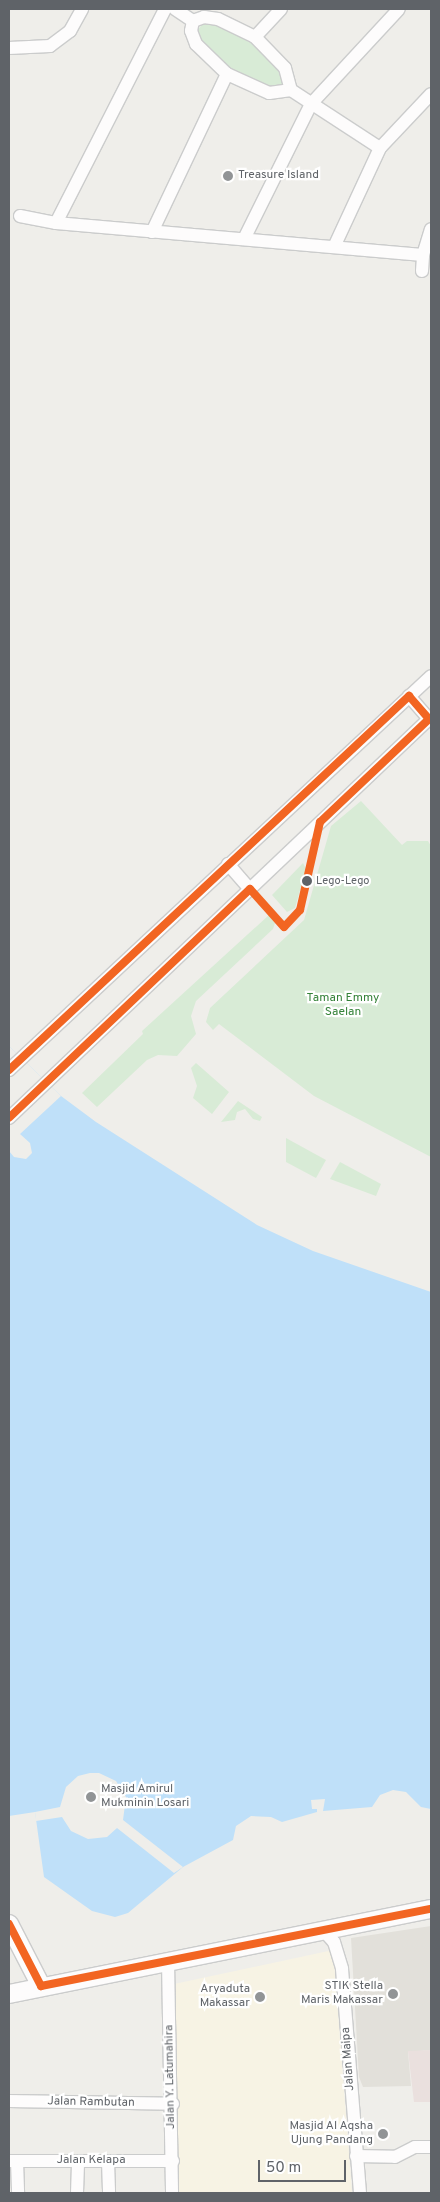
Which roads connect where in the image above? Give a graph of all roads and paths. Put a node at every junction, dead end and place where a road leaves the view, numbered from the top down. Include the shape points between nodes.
1 (82, 9) edge
2 (164, 9) edge
3 (175, 9) edge
4 (281, 9) edge
5 (399, 9) edge
6 (193, 21) junction
7 (255, 37) junction
8 (9, 48) edge
9 (227, 74) junction
10 (291, 90) junction
11 (431, 94) edge
12 (311, 104) junction
13 (380, 148) junction
14 (20, 216) dead end
15 (56, 223) junction
16 (431, 229) edge
17 (152, 232) junction
18 (244, 240) junction
19 (334, 247) junction
20 (423, 255) junction
21 (422, 271) dead end
22 (431, 676) edge
23 (409, 696) junction
24 (430, 718) edge
25 (228, 864) junction
26 (250, 889) junction
27 (9, 1070) edge
28 (9, 1118) edge
29 (431, 1909) edge
30 (9, 1924) edge
31 (324, 1931) junction
32 (168, 1961) junction
33 (41, 1986) junction
34 (9, 1994) edge
35 (9, 2101) edge
36 (173, 2104) junction
37 (431, 2146) edge
38 (356, 2156) junction
39 (13, 2161) edge
40 (78, 2161) junction
41 (173, 2161) junction
42 (108, 2162) junction
43 (18, 2193) edge
44 (77, 2193) edge
45 (108, 2193) edge
46 (172, 2193) edge
47 (360, 2193) edge

1 - 8 street via 70,31 50,46
2 - 15 street
3 - 6 street
4 - 7 street
5 - 12 street
6 - 7 street via 204,17 218,19
6 - 9 street via 191,31 196,44
7 - 10 street via 280,61 290,79
9 - 10 street via 269,93
9 - 17 street
10 - 12 street
11 - 13 street
12 - 13 street
12 - 18 street
13 - 19 street
14 - 15 street
15 - 17 street
16 - 20 street
17 - 18 street
18 - 19 street
19 - 20 street
20 - 21 street
22 - 23 street
23 - 24 street
23 - 25 street
24 - 26 street
25 - 26 street
25 - 27 street
26 - 28 street
29 - 31 main road
30 - 33 main road
31 - 32 main road
31 - 38 street, Jalan Maipa via 334,1942 342,1968
32 - 33 main road
32 - 36 street, Jalan Y. Latumahira
33 - 34 main road
35 - 36 street, Jalan Rambutan
36 - 41 street, Jalan Y. Latumahira
37 - 38 street via 415,2147 396,2157
38 - 47 street, Jalan Maipa
39 - 40 street, Jalan Kelapa
39 - 43 street
40 - 42 street, Jalan Kelapa
40 - 44 street
41 - 42 street, Jalan Kelapa
41 - 46 street, Jalan Y. Latumahira
42 - 45 street

